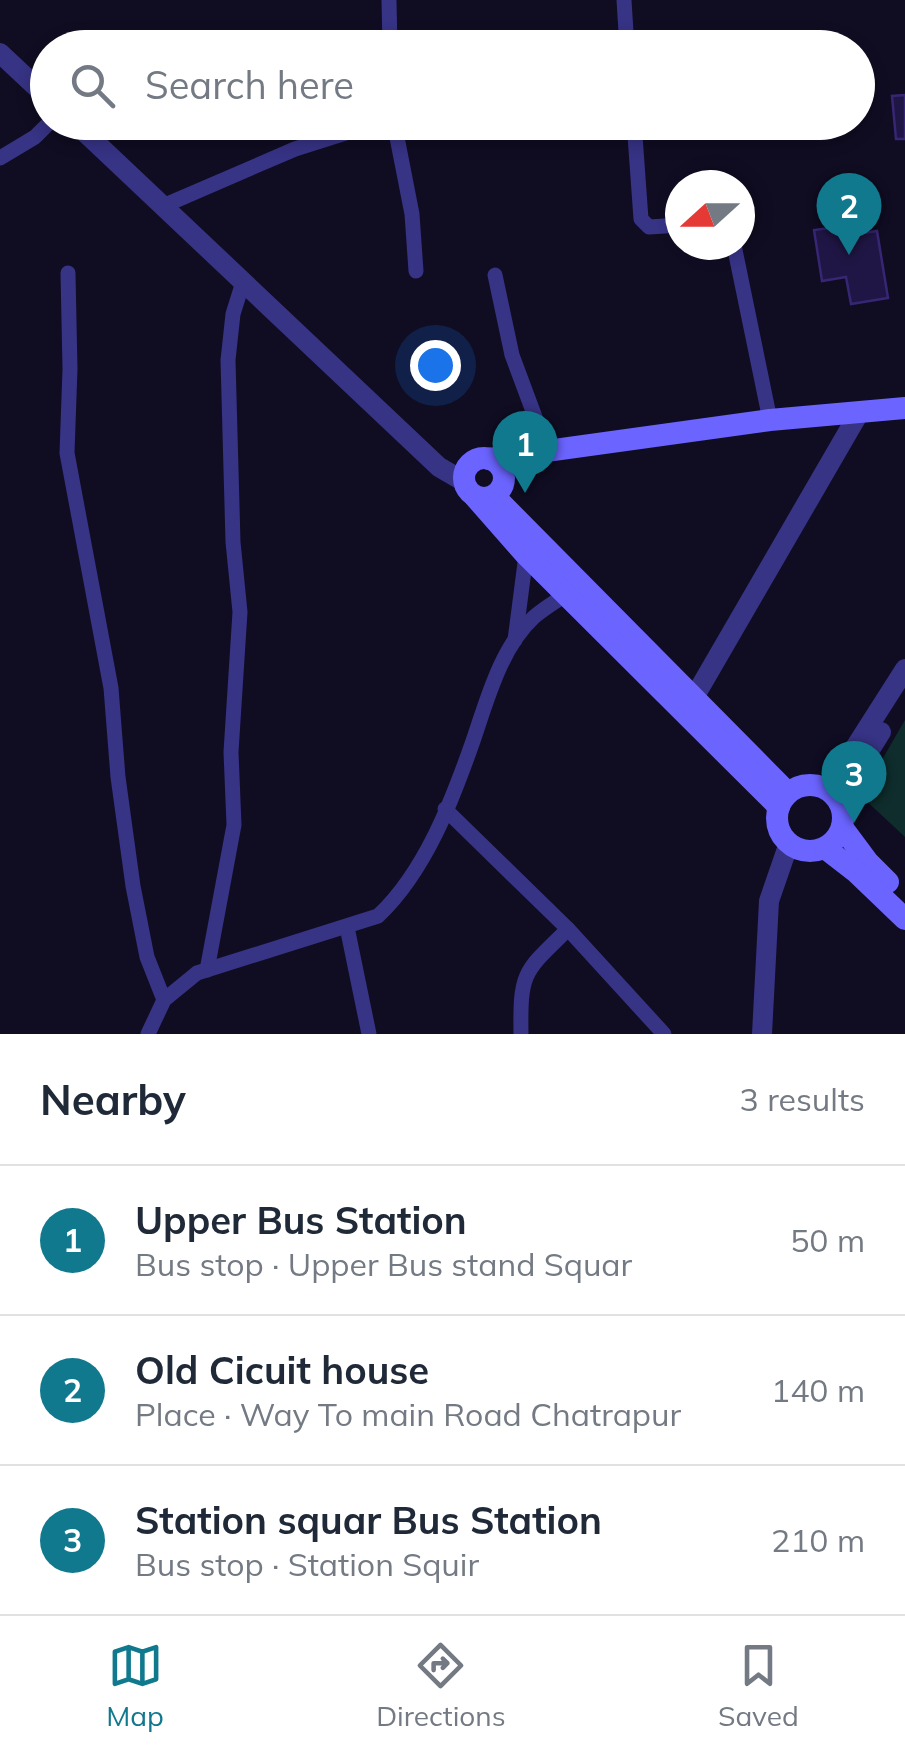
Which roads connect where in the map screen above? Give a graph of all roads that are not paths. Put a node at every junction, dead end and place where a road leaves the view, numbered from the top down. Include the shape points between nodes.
1 (390, 0) edge
2 (624, 0) edge
3 (390, 30) edge
4 (626, 30) edge
5 (0, 53) edge
6 (30, 81) edge
7 (32, 140) edge
8 (93, 140) edge
9 (323, 140) edge
10 (398, 140) edge
11 (635, 140) edge
12 (0, 158) edge
13 (163, 206) junction
14 (665, 226) edge
15 (737, 260) edge
16 (416, 271) dead end
17 (68, 273) dead end
18 (495, 275) dead end
19 (243, 282) junction
20 (905, 408) edge
21 (770, 420) junction
22 (856, 420) junction
23 (905, 423) edge
24 (547, 450) junction
25 (495, 464) junction
26 (477, 491) junction
27 (526, 555) junction
28 (566, 595) junction
29 (515, 640) junction
30 (905, 669) edge
31 (905, 692) edge
32 (689, 706) junction
33 (833, 796) junction
34 (784, 800) junction
35 (445, 809) junction
36 (842, 828) junction
37 (788, 844) junction
38 (824, 848) junction
39 (905, 898) edge
40 (905, 919) edge
41 (348, 926) junction
42 (568, 928) junction
43 (207, 970) junction
44 (164, 1000) junction
45 (148, 1034) edge
46 (369, 1034) edge
47 (521, 1034) edge
48 (664, 1034) edge
49 (762, 1034) edge

1 - 3 street
2 - 4 street
5 - 6 street
7 - 12 street
8 - 13 street
9 - 13 street
10 - 16 street
11 - 14 street via 642,219 649,227
13 - 19 street
15 - 21 street
17 - 44 street via 67,452 111,688 134,886 147,957
18 - 24 street via 512,355
19 - 26 street via 439,467
19 - 43 street via 228,360 240,612 230,752 234,825
20 - 22 main road
21 - 22 main road
21 - 24 main road
22 - 23 main road
22 - 25 main road
22 - 32 street
24 - 25 main road
25 - 26 main road via 503,486
25 - 26 main road via 470,462
26 - 27 main road
26 - 32 main road
27 - 28 main road
27 - 29 street
28 - 29 street
28 - 32 main road
29 - 35 street
30 - 33 street
31 - 33 street
32 - 34 main road
33 - 34 main road via 808,785
33 - 36 main road
34 - 37 main road via 778,824
35 - 41 street via 398,896 378,916
35 - 42 street
36 - 38 main road
36 - 39 main road
37 - 38 main road
37 - 49 street via 769,901
38 - 40 main road
41 - 43 street
41 - 46 street
42 - 47 street via 530,966 522,984
42 - 48 street
43 - 44 street
44 - 45 street

